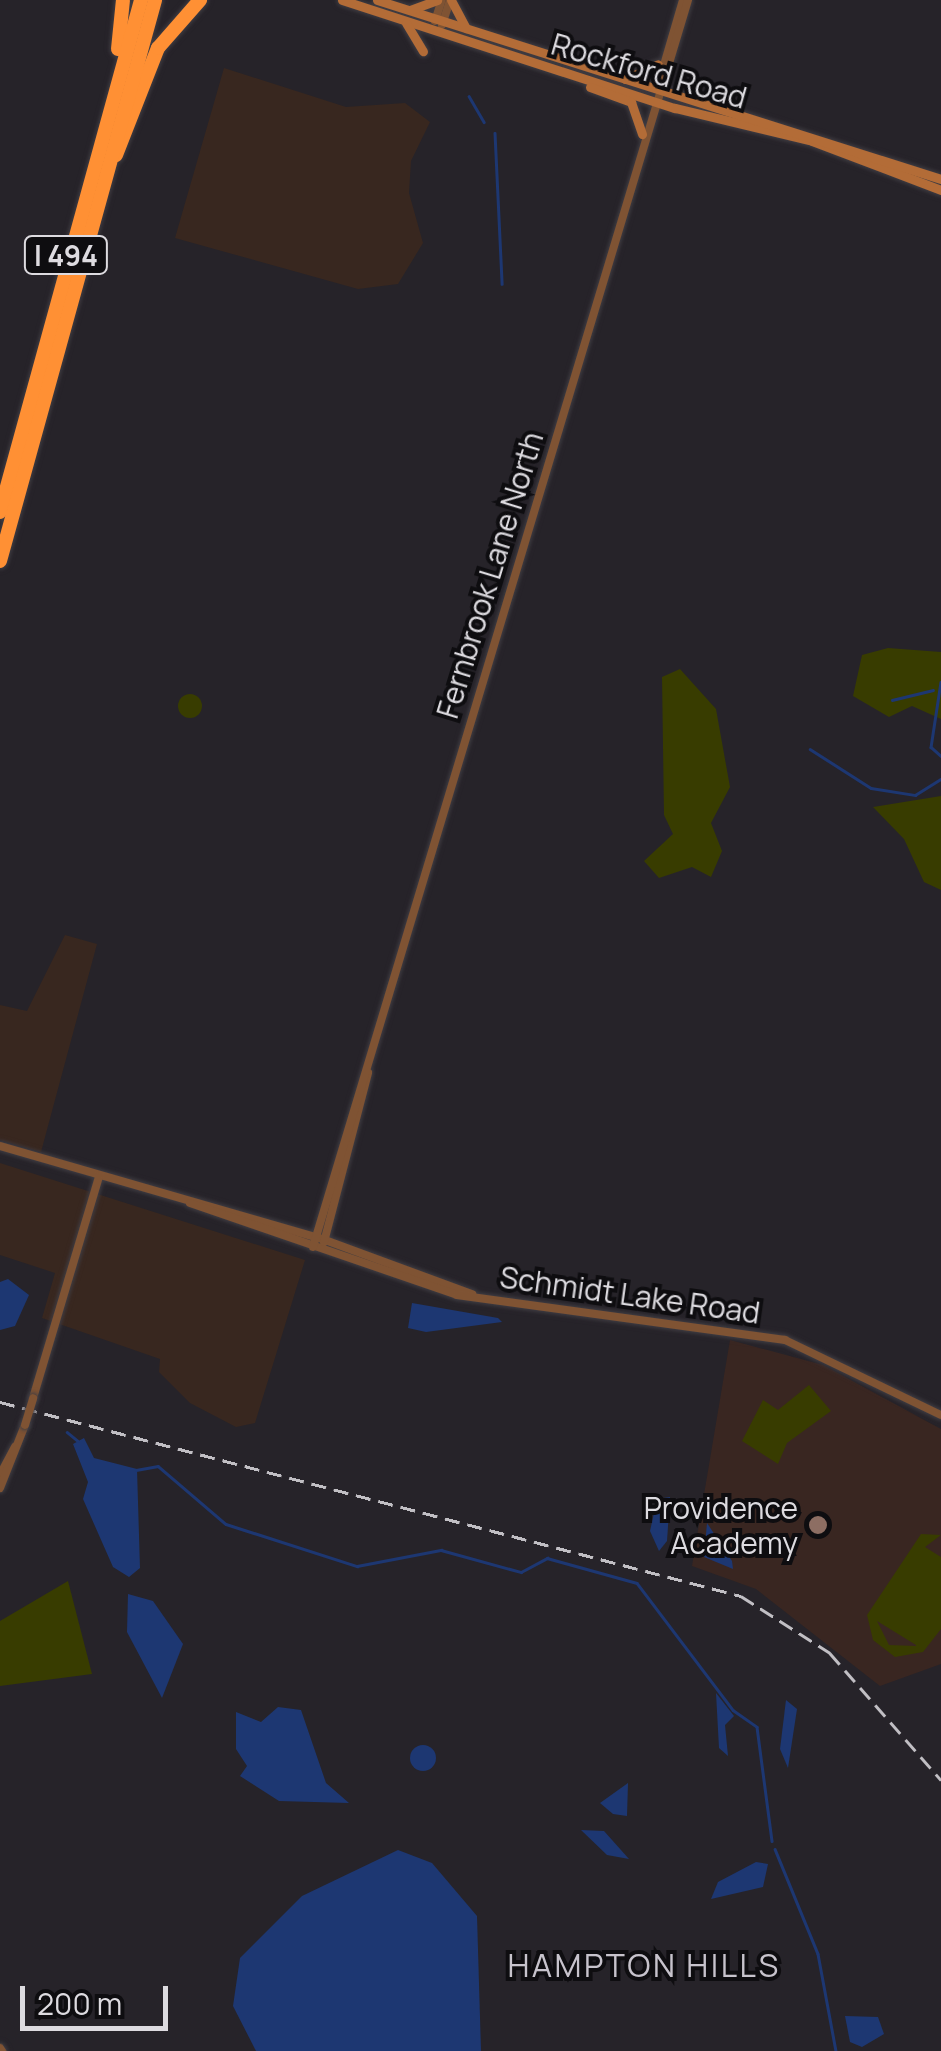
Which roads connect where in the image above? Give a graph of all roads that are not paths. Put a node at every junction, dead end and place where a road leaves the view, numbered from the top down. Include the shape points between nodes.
1 (123, 0) edge
2 (141, 0) edge
3 (155, 0) edge
4 (200, 0) edge
5 (342, 0) edge
6 (377, 0) edge
7 (439, 0) edge
8 (450, 0) edge
9 (686, 0) edge
10 (406, 16) junction
11 (437, 27) junction
12 (472, 33) junction
13 (423, 51) dead end
14 (658, 64) junction
15 (570, 75) junction
16 (624, 79) junction
17 (656, 89) junction
18 (653, 100) junction
19 (101, 126) junction
20 (642, 134) junction
21 (941, 179) edge
22 (941, 190) edge
23 (87, 230) junction
24 (0, 512) edge
25 (0, 561) edge
26 (0, 1146) edge
27 (99, 1176) junction
28 (319, 1244) junction
29 (941, 1415) edge
30 (25, 1424) junction
31 (0, 1476) edge
32 (0, 1488) edge

1 - 19 highway
2 - 19 highway, I 494
3 - 23 highway, I 494
4 - 23 highway via 150,62
5 - 10 main road, Rockford Road
6 - 10 main road, Rockford Road
7 - 10 main road
7 - 11 street
8 - 11 street
8 - 12 main road
9 - 14 street, Fernbrook Lane North
9 - 17 street, Fernbrook Lane North
10 - 11 main road, Rockford Road
10 - 13 main road
11 - 12 main road, Rockford Road
11 - 15 main road, Rockford Road
12 - 16 main road, Rockford Road
14 - 16 main road
14 - 17 street, Fernbrook Lane North
15 - 18 main road, Rockford Road
15 - 20 main road via 630,102
16 - 17 main road, Rockford Road
17 - 18 street, Fernbrook Lane North
17 - 21 main road, Rockford Road via 817,132
18 - 20 street, Fernbrook Lane North
18 - 22 main road, Rockford Road via 812,141
19 - 24 highway, I 494
20 - 28 street, Fernbrook Lane North
23 - 25 highway, I 494
26 - 27 street, Schmidt Lake Road
27 - 28 street, Schmidt Lake Road
27 - 30 street, bridge
28 - 29 street, Schmidt Lake Road via 476,1296 785,1340
30 - 31 street
30 - 32 street

